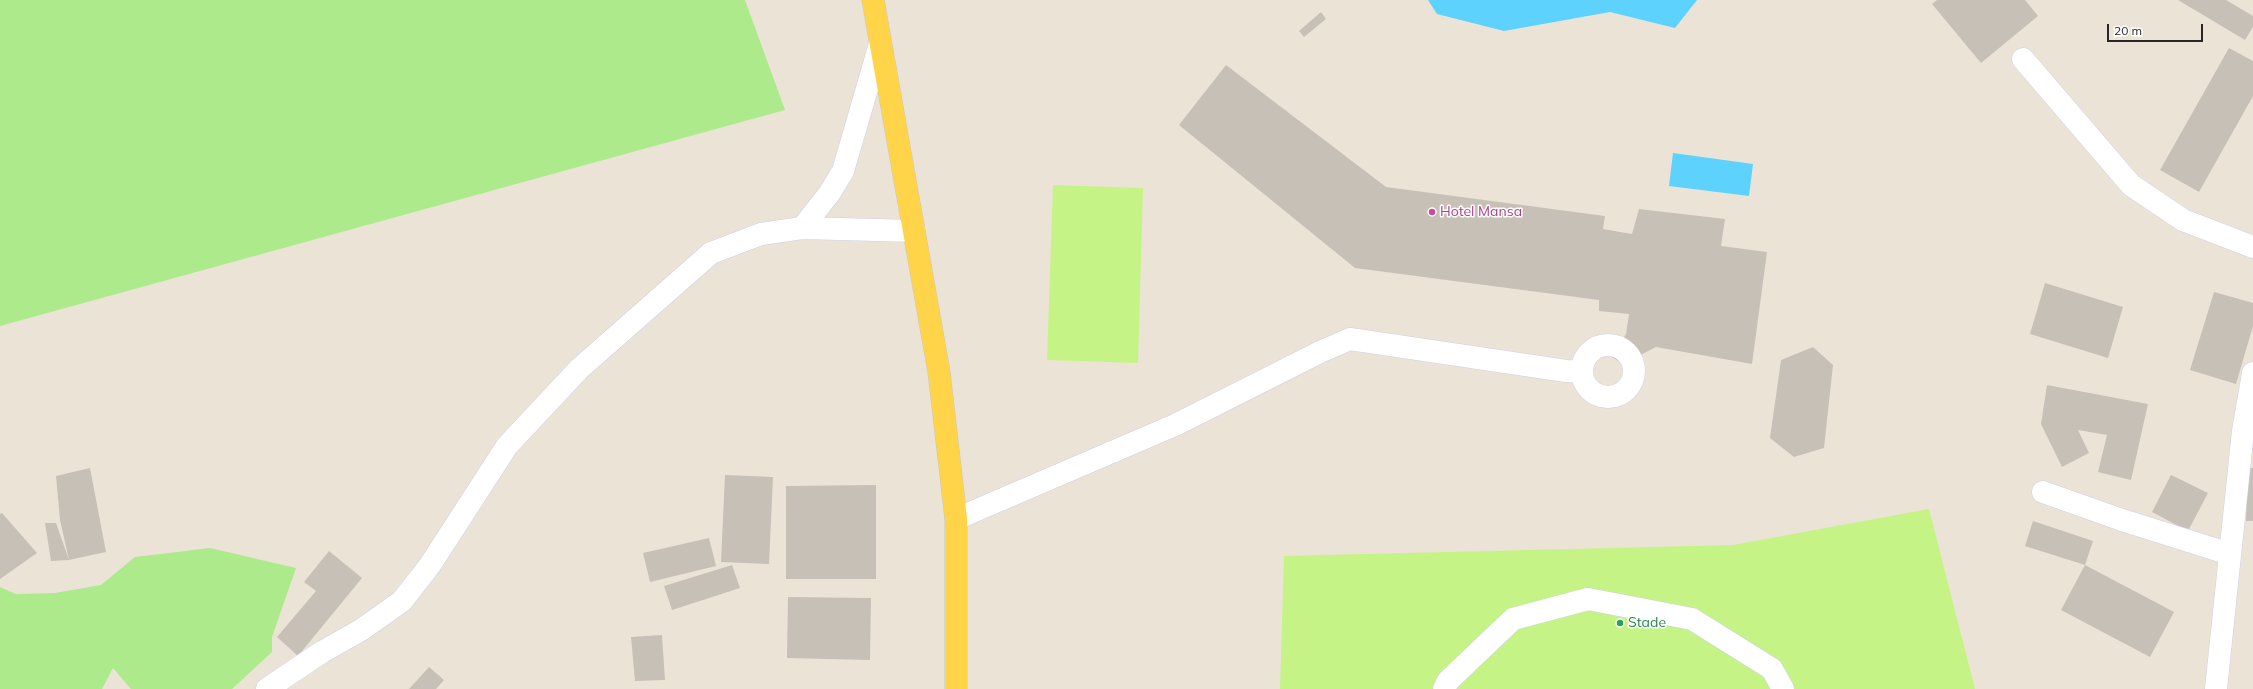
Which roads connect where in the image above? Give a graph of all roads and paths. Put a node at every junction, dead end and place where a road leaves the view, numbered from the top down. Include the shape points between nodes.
1 (872, 0) edge
2 (880, 44) junction
3 (2023, 59) dead end
4 (802, 228) junction
5 (914, 231) junction
6 (2253, 247) edge
7 (1582, 372) dead end
8 (2253, 374) edge
9 (2042, 492) dead end
10 (956, 519) junction
11 (2230, 554) junction
12 (267, 689) edge
13 (956, 689) edge
14 (1444, 689) edge
15 (1783, 689) edge
16 (2216, 689) edge

1 - 2 main road
2 - 4 street via 843,171 829,194
2 - 5 main road
3 - 6 street via 2131,185 2183,220
4 - 5 street
4 - 12 street via 761,234 711,253 579,369 507,446 430,565 402,601
5 - 10 main road via 939,372
7 - 10 street via 1350,339 1175,425
8 - 11 street via 2243,431
9 - 11 street
10 - 13 main road
11 - 16 street
14 - 15 street via 1448,681 1513,619 1588,599 1692,619 1772,669

